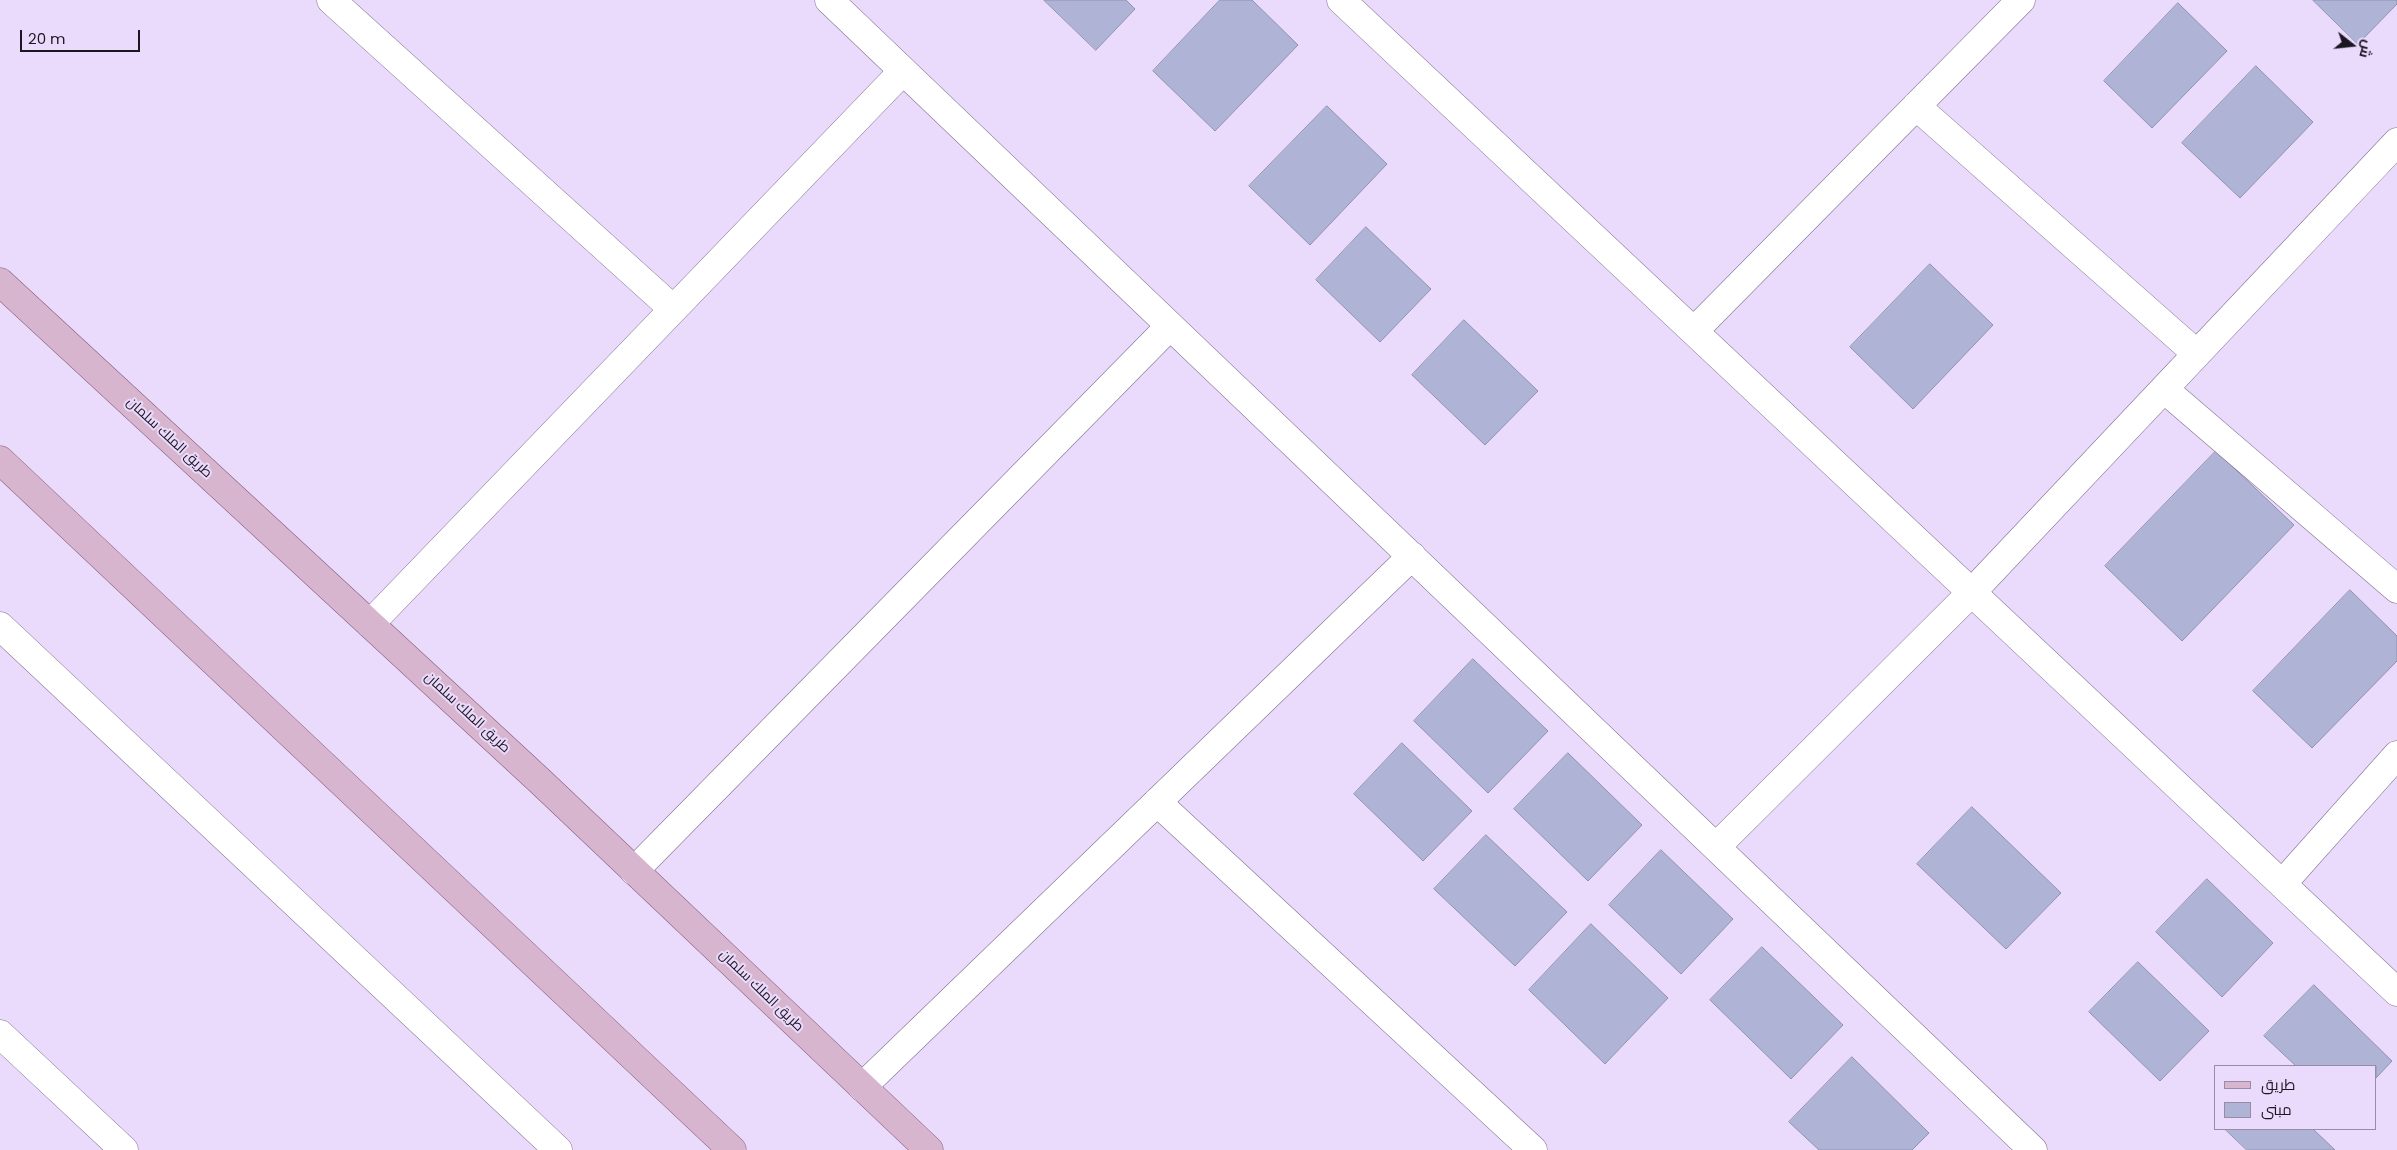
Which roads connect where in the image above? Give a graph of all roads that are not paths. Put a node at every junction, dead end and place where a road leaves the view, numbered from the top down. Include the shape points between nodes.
1 (331, 0) edge
2 (828, 0) edge
3 (1340, 0) edge
4 (2021, 0) edge
5 (903, 71) junction
6 (1916, 106) junction
7 (2397, 142) edge
8 (0, 282) edge
9 (673, 309) junction
10 (1170, 326) junction
11 (1694, 331) junction
12 (2197, 354) junction
13 (2164, 389) junction
14 (0, 460) edge
15 (1412, 556) junction
16 (2397, 589) edge
17 (1972, 592) junction
18 (370, 624) junction
19 (0, 626) edge
20 (2397, 755) edge
21 (1157, 802) junction
22 (1716, 847) junction
23 (634, 871) junction
24 (2282, 884) junction
25 (2397, 992) edge
26 (0, 1034) edge
27 (862, 1087) junction
28 (2024, 1147) edge
29 (124, 1150) edge
30 (558, 1150) edge
31 (732, 1150) edge
32 (929, 1150) edge
33 (1533, 1150) edge

1 - 9 street
2 - 5 street
3 - 11 street
4 - 6 street
5 - 9 street
5 - 10 street
6 - 11 street
6 - 12 street
7 - 12 street
8 - 18 main road, طريق الملك سلمان
9 - 18 street
10 - 15 street
10 - 23 street
11 - 17 street
12 - 13 street
13 - 16 street
13 - 17 street
14 - 31 main road
15 - 21 street
15 - 22 street
17 - 22 street
17 - 24 street
18 - 23 main road, طريق الملك سلمان
19 - 30 street
20 - 24 street
21 - 27 street
21 - 33 street
22 - 28 street
23 - 27 main road, طريق الملك سلمان
24 - 25 street
26 - 29 street
27 - 32 main road, طريق الملك سلمان

